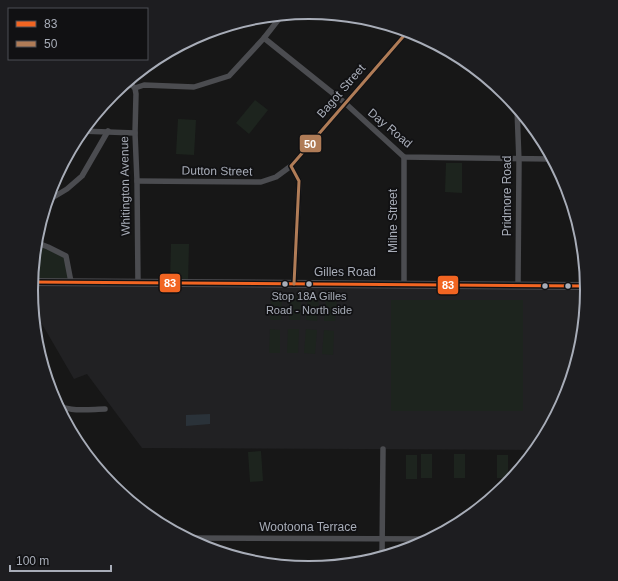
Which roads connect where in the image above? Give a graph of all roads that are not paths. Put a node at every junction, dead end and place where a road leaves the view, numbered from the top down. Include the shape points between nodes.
1 (277, 21) edge
2 (404, 36) edge
3 (264, 38) junction
4 (131, 85) edge
5 (135, 88) junction
6 (345, 103) junction
7 (517, 117) edge
8 (89, 131) edge
9 (108, 132) junction
10 (135, 132) junction
11 (404, 157) junction
12 (519, 159) junction
13 (546, 159) edge
14 (292, 166) junction
15 (137, 181) junction
16 (54, 197) edge
17 (42, 245) edge
18 (38, 282) edge
19 (71, 282) junction
20 (138, 283) junction
21 (294, 284) junction
22 (404, 284) junction
23 (518, 285) junction
24 (580, 286) edge
25 (63, 407) edge
26 (105, 409) dead end
27 (383, 449) dead end
28 (198, 538) edge
29 (381, 539) junction
30 (418, 539) edge
31 (382, 552) edge

1 - 3 street
2 - 6 street, Bagot Street
3 - 5 street via 229,76 194,86 144,85
3 - 6 street, Day Road
4 - 5 street
5 - 10 street, Whitington Avenue
6 - 11 street, Day Road
6 - 14 street, Bagot Street
7 - 12 street, Pridmore Road
8 - 9 street
9 - 10 street
9 - 16 street via 82,176
10 - 15 street, Whitington Avenue
11 - 12 street, Day Road
11 - 22 street, Milne Street
12 - 13 street, Day Road
12 - 23 street, Pridmore Road
14 - 15 street, Dutton Street via 276,177 261,182
14 - 21 street via 299,181
15 - 20 street, Whitington Avenue
17 - 19 street via 66,256
18 - 19 street, Gilles Road
19 - 20 street, Gilles Road
20 - 21 street, Gilles Road
21 - 22 street, Gilles Road
22 - 23 street, Gilles Road
23 - 24 street, Gilles Road
25 - 26 street
27 - 29 street
28 - 29 street, Wootoona Terrace
29 - 30 street, Wootoona Terrace
29 - 31 street

